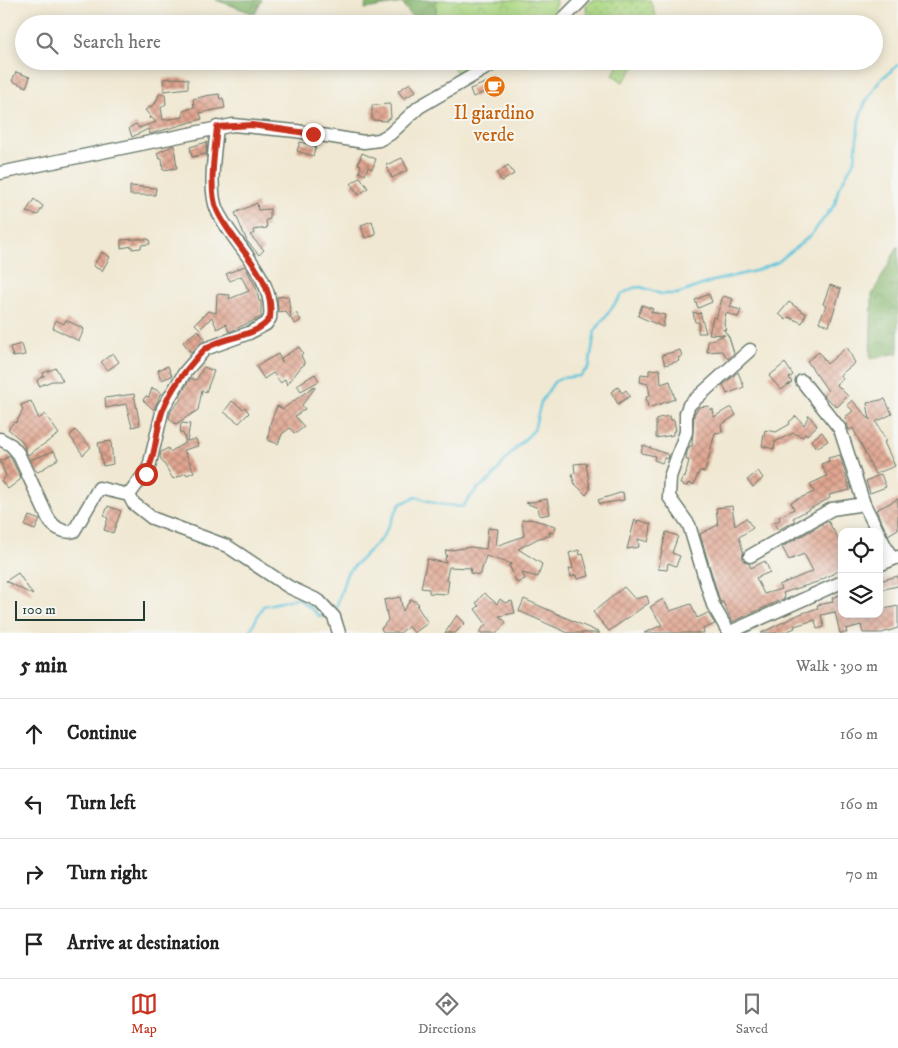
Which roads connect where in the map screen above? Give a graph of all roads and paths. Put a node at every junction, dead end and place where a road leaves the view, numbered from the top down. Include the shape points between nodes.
1 (582, 0) edge
2 (567, 15) edge
3 (483, 70) edge
4 (217, 127) junction
5 (0, 173) edge
6 (750, 350) dead end
7 (802, 381) dead end
8 (0, 439) edge
9 (129, 495) junction
10 (864, 504) junction
11 (876, 528) edge
12 (883, 539) edge
13 (750, 556) dead end
14 (895, 558) edge
15 (883, 563) edge
16 (838, 584) edge
17 (339, 633) edge
18 (728, 633) edge

1 - 2 street
3 - 4 street via 419,108 379,140 364,142 252,125
4 - 5 street
4 - 9 street via 213,185 217,210 260,277 269,302 270,318 266,324 248,333 205,349 185,372 163,408 149,468
6 - 18 street via 689,405 686,432 668,490 669,497 689,525 713,606
7 - 10 street via 840,429
8 - 9 street via 18,454 51,523 67,532 74,531 99,488
9 - 17 street via 132,504 152,518 226,546 289,587 319,601 334,618
10 - 11 street
10 - 13 street via 832,509
12 - 14 street
14 - 15 street
16 - 18 street

